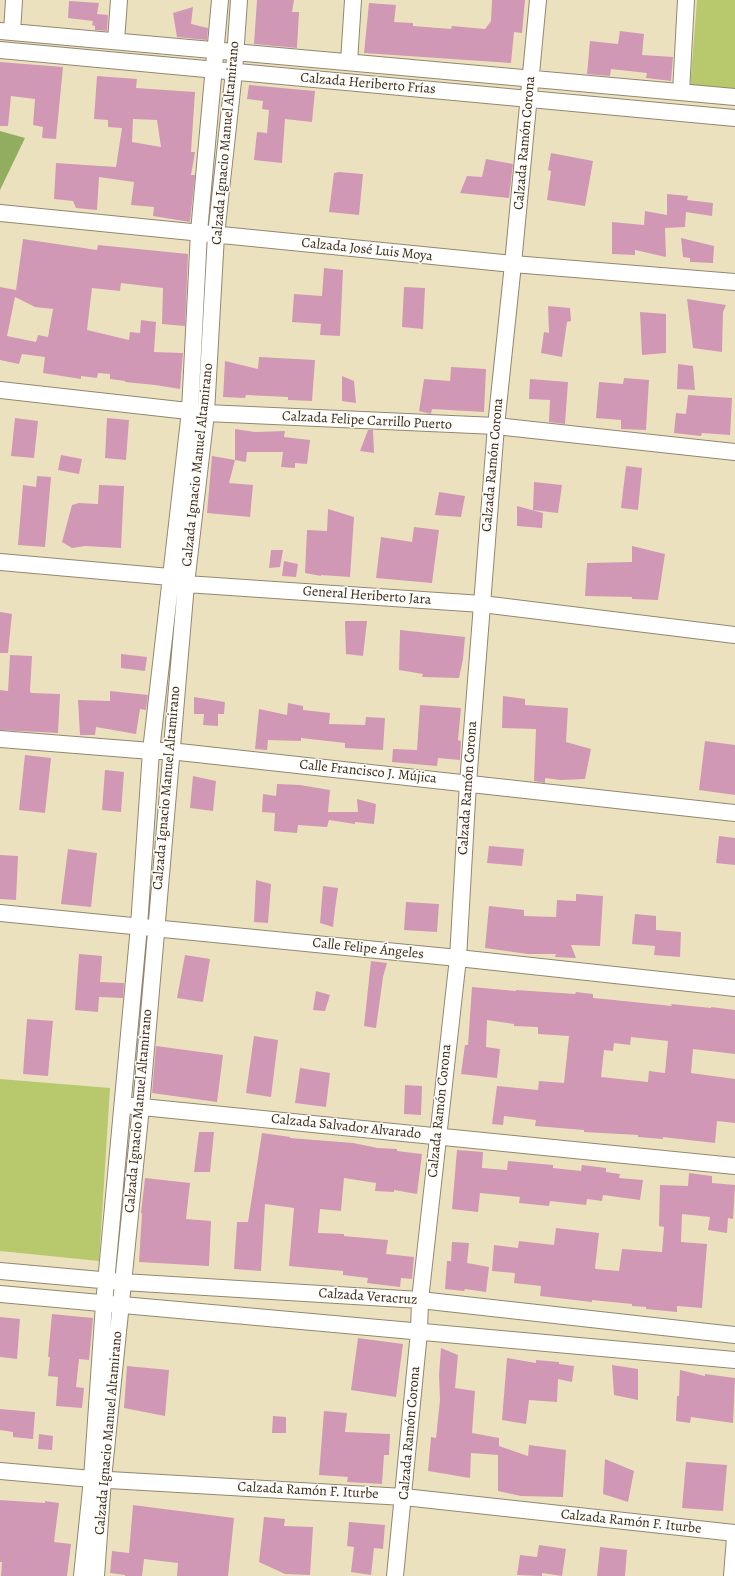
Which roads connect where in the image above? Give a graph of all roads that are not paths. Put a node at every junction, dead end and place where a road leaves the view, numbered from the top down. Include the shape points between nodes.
1 (14, 0) edge
2 (119, 0) edge
3 (220, 0) edge
4 (239, 0) edge
5 (353, 0) edge
6 (538, 0) edge
7 (686, 0) edge
8 (6, 31) edge
9 (116, 41) junction
10 (0, 50) edge
11 (216, 50) junction
12 (235, 52) junction
13 (348, 62) junction
14 (214, 70) junction
15 (234, 72) junction
16 (531, 79) junction
17 (681, 92) junction
18 (735, 97) edge
19 (528, 99) junction
20 (735, 118) edge
21 (0, 213) edge
22 (199, 232) junction
23 (216, 235) junction
24 (513, 264) junction
25 (735, 282) edge
26 (0, 390) edge
27 (190, 410) junction
28 (206, 413) junction
29 (496, 426) junction
30 (735, 452) edge
31 (0, 562) edge
32 (170, 577) junction
33 (186, 584) junction
34 (482, 604) junction
35 (735, 635) edge
36 (0, 739) edge
37 (151, 751) junction
38 (170, 751) junction
39 (468, 783) junction
40 (735, 812) edge
41 (0, 913) edge
42 (139, 926) junction
43 (156, 928) junction
44 (458, 958) junction
45 (735, 988) edge
46 (123, 1106) junction
47 (141, 1107) junction
48 (437, 1136) junction
49 (735, 1166) edge
50 (0, 1271) edge
51 (106, 1280) junction
52 (123, 1282) junction
53 (0, 1294) edge
54 (420, 1300) junction
55 (104, 1304) junction
56 (121, 1305) junction
57 (419, 1332) junction
58 (735, 1335) edge
59 (735, 1360) edge
60 (0, 1471) edge
61 (98, 1479) junction
62 (404, 1497) junction
63 (735, 1533) edge
64 (735, 1538) edge
65 (82, 1576) edge
66 (96, 1576) edge
67 (395, 1576) edge
68 (732, 1576) edge

1 - 8 street
2 - 9 street
3 - 11 street, Calzada Ignacio Manuel Altamirano
4 - 12 street, Calzada Ignacio Manuel Altamirano
5 - 13 street
6 - 16 street, Calzada Ramón Corona
7 - 17 street
8 - 9 street, Calzada Heriberto Frías
9 - 11 street, Calzada Heriberto Frías
10 - 14 street, Calzada Heriberto Frías
11 - 12 street, Calzada Heriberto Frías
11 - 14 street, Calzada Ignacio Manuel Altamirano
12 - 13 street, Calzada Heriberto Frías
12 - 15 street, Calzada Ignacio Manuel Altamirano
13 - 16 street, Calzada Heriberto Frías
14 - 15 street, Calzada Heriberto Frías
14 - 22 street, Calzada Ignacio Manuel Altamirano
15 - 19 street, Calzada Heriberto Frías
15 - 23 street, Calzada Ignacio Manuel Altamirano
16 - 17 street, Calzada Heriberto Frías
16 - 19 street, Calzada Ramón Corona
17 - 18 street, Calzada Heriberto Frías
19 - 20 street, Calzada Heriberto Frías
19 - 24 street, Calzada Ramón Corona
21 - 22 street, Calzada José Luis Moya
22 - 23 street, Calzada José Luis Moya
22 - 27 street, Calzada Ignacio Manuel Altamirano
23 - 24 street, Calzada José Luis Moya
23 - 28 street, Calzada Ignacio Manuel Altamirano
24 - 25 street, Calzada José Luis Moya
24 - 29 street, Calzada Ramón Corona
26 - 27 street, Calzada Felipe Carrillo Puerto
27 - 28 street, Calzada Felipe Carrillo Puerto
27 - 32 street, Calzada Ignacio Manuel Altamirano
28 - 29 street, Calzada Felipe Carrillo Puerto
28 - 33 street, Calzada Ignacio Manuel Altamirano
29 - 30 street, Calzada Felipe Carrillo Puerto
29 - 34 street, Calzada Ramón Corona
31 - 32 street, General Heriberto Jara
32 - 33 street, General Heriberto Jara
32 - 37 street, Calzada Ignacio Manuel Altamirano
33 - 34 street, General Heriberto Jara
33 - 38 street, Calzada Ignacio Manuel Altamirano
34 - 35 street, General Heriberto Jara
34 - 39 street, Calzada Ramón Corona
36 - 37 street, Calle Francisco J. Mújica
37 - 38 street, Calle Francisco J. Mújica
37 - 42 street, Calzada Ignacio Manuel Altamirano
38 - 39 street, Calle Francisco J. Mújica
38 - 43 street, Calzada Ignacio Manuel Altamirano
39 - 40 street, Calle Francisco J. Mújica
39 - 44 street, Calzada Ramón Corona
41 - 42 street, Calle Felipe Ángeles
42 - 43 street, Calle Felipe Ángeles
42 - 46 street, Calzada Ignacio Manuel Altamirano
43 - 44 street, Calle Felipe Ángeles
43 - 47 street, Calzada Ignacio Manuel Altamirano
44 - 45 street, Calle Felipe Ángeles
44 - 48 street, Calzada Ramón Corona
46 - 47 street, Calzada Salvador Alvarado
46 - 51 street, Calzada Ignacio Manuel Altamirano
47 - 48 street, Calzada Salvador Alvarado
47 - 52 street, Calzada Ignacio Manuel Altamirano
48 - 49 street, Calzada Salvador Alvarado
48 - 54 street, Calzada Ramón Corona
50 - 51 street, Calzada Veracruz
51 - 52 street, Calzada Veracruz
51 - 55 street, Calzada Ignacio Manuel Altamirano
52 - 54 street, Calzada Veracruz
52 - 56 street, Calzada Ignacio Manuel Altamirano
53 - 55 street, Calzada Veracruz
54 - 57 street, Calzada Ramón Corona
54 - 58 street, Calzada Veracruz
55 - 56 street, Calzada Veracruz
55 - 61 street, Calzada Ignacio Manuel Altamirano
56 - 57 street, Calzada Veracruz
56 - 61 street, Calzada Ignacio Manuel Altamirano
57 - 59 street, Calzada Veracruz
57 - 62 street, Calzada Ramón Corona
60 - 61 street, Calzada Ramón F. Iturbe
61 - 62 street, Calzada Ramón F. Iturbe
61 - 65 street, Calzada Ignacio Manuel Altamirano
61 - 66 street, Calzada Ignacio Manuel Altamirano
62 - 63 street, Calzada Ramón F. Iturbe
62 - 67 street, Calzada Ramón Corona
64 - 68 street

